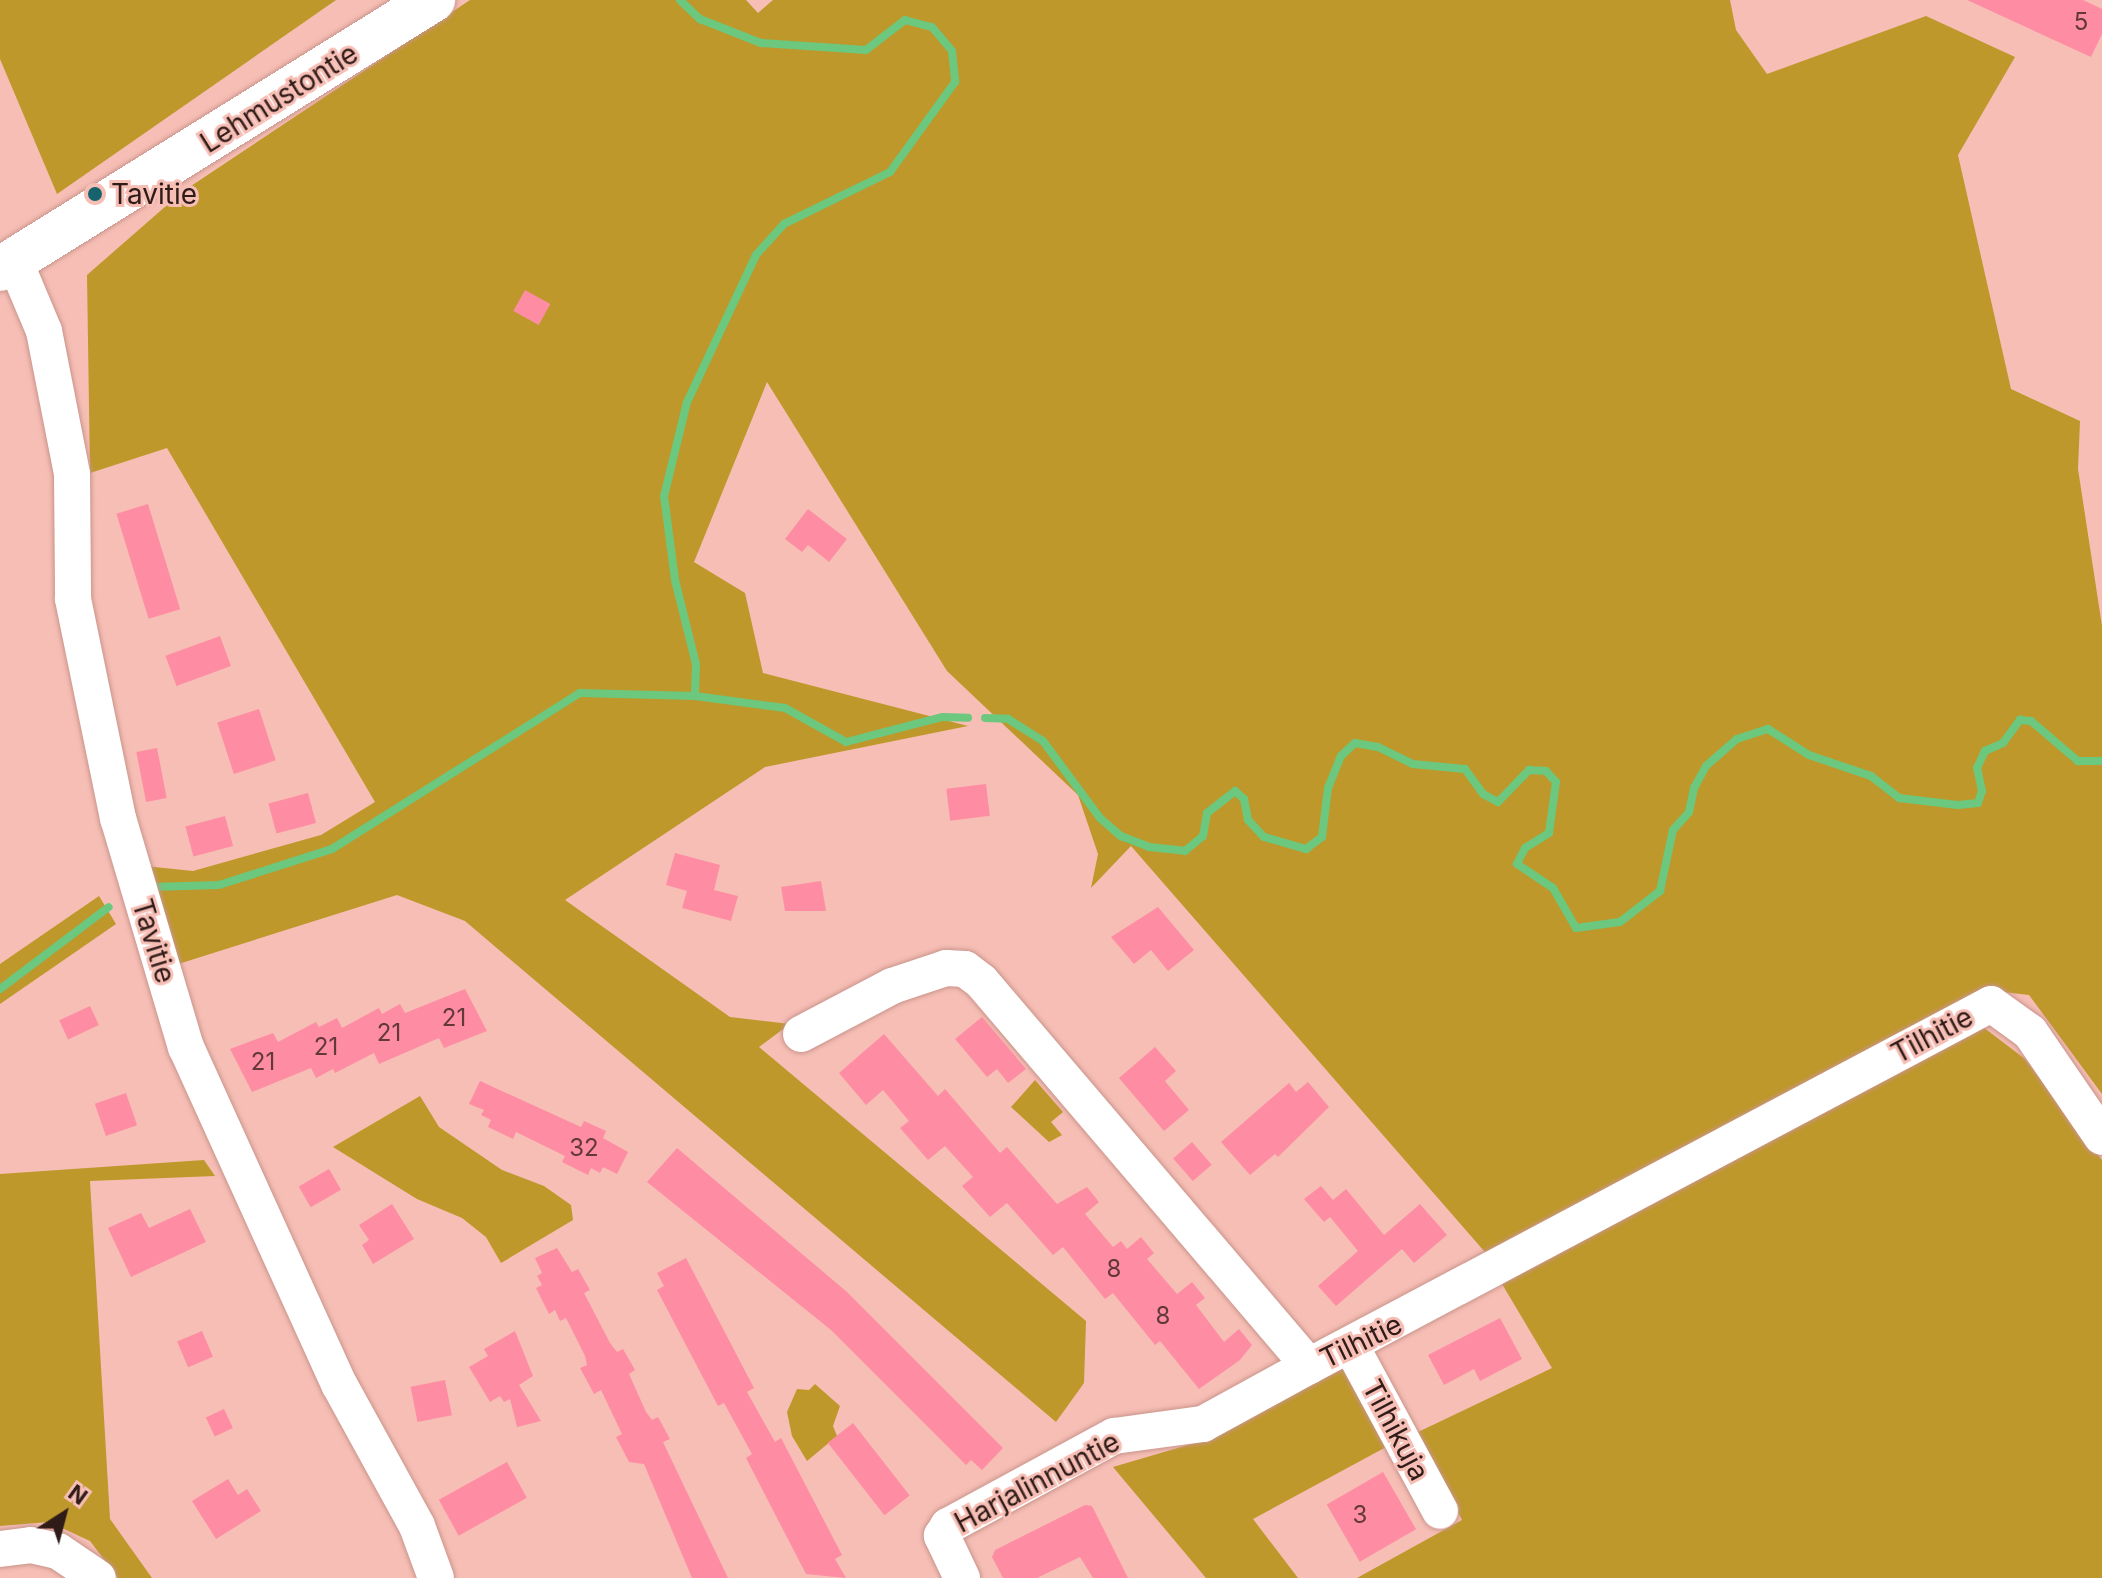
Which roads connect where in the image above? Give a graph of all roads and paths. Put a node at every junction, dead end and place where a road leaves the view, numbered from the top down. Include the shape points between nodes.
1 (433, 0) edge
2 (8, 265) edge
3 (801, 1034) dead end
4 (2102, 1137) edge
5 (1352, 1348) junction
6 (1309, 1366) junction
7 (1440, 1511) dead end
8 (0, 1549) edge
9 (98, 1578) edge
10 (436, 1578) edge
11 (962, 1578) edge

1 - 2 main road, Lehmustontie
2 - 10 street, Tavitie via 44,331 72,474 73,599 118,818 186,1047 339,1384 417,1526
3 - 6 street, Tilhitie via 892,986 946,968 965,969 989,990
4 - 5 street, Tilhitie via 2030,1032 1991,1004
5 - 6 street, Tilhitie
5 - 7 street, Tilhikuja
6 - 11 street, Harjalinnuntie via 1203,1424 1114,1436 948,1526 942,1536
8 - 9 street via 31,1545 58,1551

